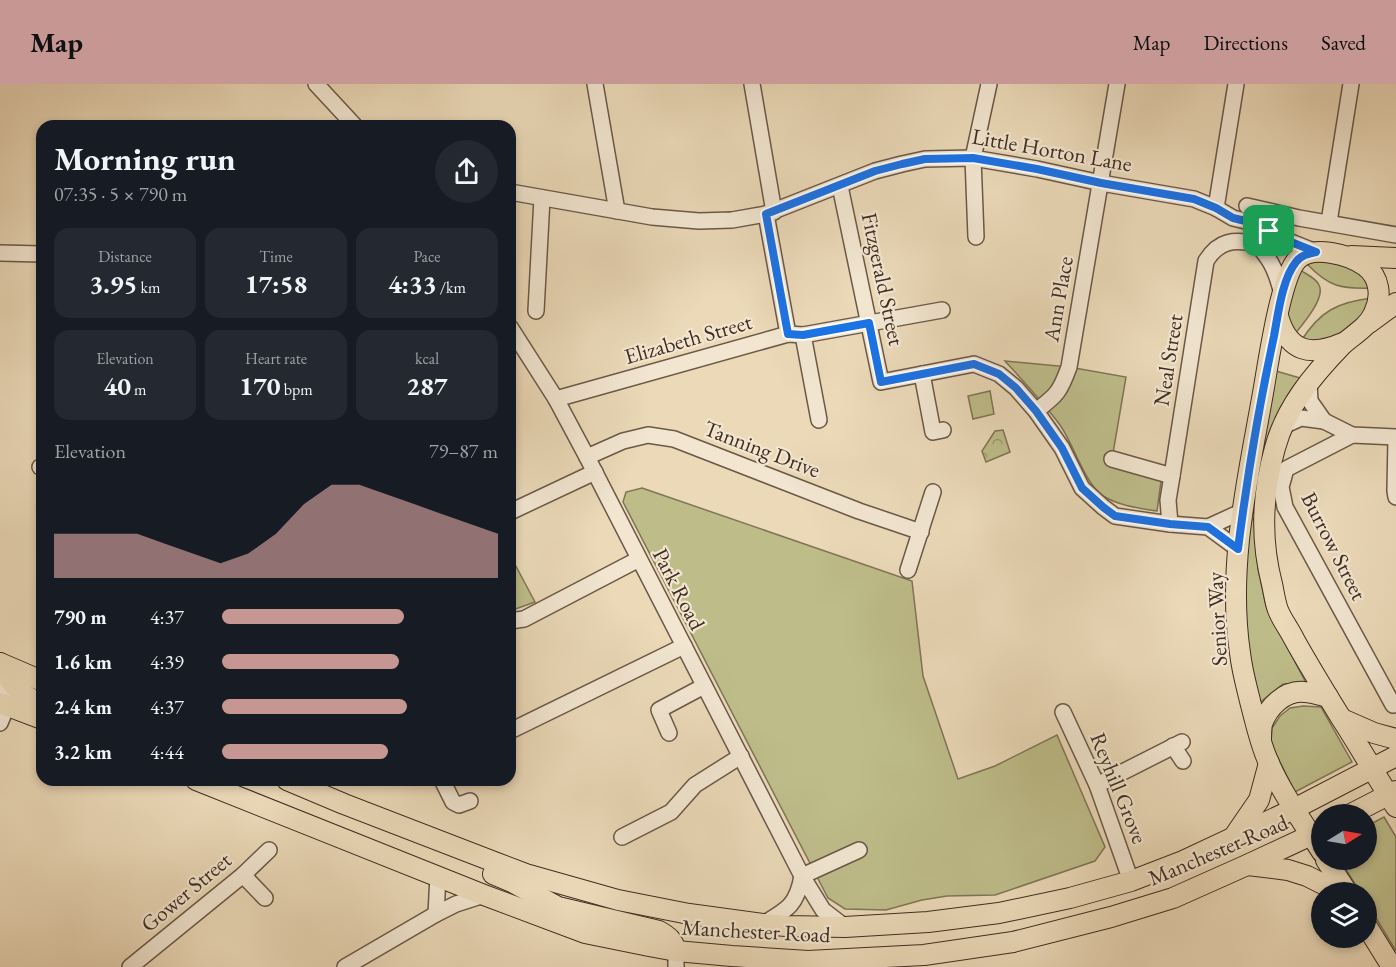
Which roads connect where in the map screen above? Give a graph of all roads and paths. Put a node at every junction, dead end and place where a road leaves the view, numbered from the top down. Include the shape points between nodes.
1 (316, 84) edge
2 (595, 84) edge
3 (752, 84) edge
4 (989, 84) edge
5 (1117, 84) edge
6 (1236, 84) edge
7 (1351, 84) edge
8 (349, 120) edge
9 (973, 158) junction
10 (1101, 183) junction
11 (840, 186) junction
12 (516, 193) edge
13 (542, 198) junction
14 (1247, 206) dead end
15 (1216, 208) junction
16 (617, 211) junction
17 (770, 213) junction
18 (1233, 218) junction
19 (1329, 222) junction
20 (1371, 229) junction
21 (1396, 235) edge
22 (976, 237) dead end
23 (1257, 244) junction
24 (1316, 252) junction
25 (0, 253) edge
26 (36, 254) edge
27 (1345, 256) junction
28 (1368, 256) junction
29 (1396, 258) edge
30 (1282, 294) junction
31 (1396, 303) edge
32 (942, 310) dead end
33 (536, 311) dead end
34 (1278, 316) junction
35 (869, 323) junction
36 (1368, 323) junction
37 (796, 335) junction
38 (1345, 342) junction
39 (516, 351) edge
40 (922, 374) junction
41 (1309, 383) junction
42 (556, 399) junction
43 (1036, 411) junction
44 (819, 420) dead end
45 (1324, 421) junction
46 (1281, 427) junction
47 (943, 430) dead end
48 (1352, 435) junction
49 (1396, 438) edge
50 (587, 457) junction
51 (1112, 459) dead end
52 (595, 472) junction
53 (1172, 476) junction
54 (933, 492) dead end
55 (1396, 497) edge
56 (516, 509) edge
57 (1243, 511) junction
58 (1170, 524) junction
59 (1208, 527) junction
60 (921, 532) junction
61 (1238, 549) junction
62 (639, 559) junction
63 (908, 570) dead end
64 (516, 620) edge
65 (684, 646) junction
66 (0, 663) edge
67 (36, 678) edge
68 (704, 686) junction
69 (1328, 697) junction
70 (36, 701) edge
71 (1393, 705) dead end
72 (2, 707) edge
73 (1063, 712) dead end
74 (36, 717) edge
75 (1342, 719) junction
76 (516, 728) edge
77 (669, 733) dead end
78 (1396, 739) edge
79 (1261, 741) junction
80 (741, 756) junction
81 (1396, 756) edge
82 (1183, 761) dead end
83 (1269, 763) junction
84 (1374, 769) junction
85 (1097, 785) junction
86 (211, 786) edge
87 (301, 786) edge
88 (445, 786) edge
89 (1394, 798) edge
90 (470, 801) dead end
91 (1377, 804) edge
92 (1294, 809) junction
93 (1311, 830) edge
94 (429, 836) junction
95 (622, 837) dead end
96 (1233, 837) junction
97 (1311, 842) edge
98 (269, 850) dead end
99 (859, 850) dead end
100 (1248, 865) junction
101 (243, 875) junction
102 (438, 876) junction
103 (802, 876) junction
104 (1131, 881) junction
105 (1319, 882) edge
106 (484, 895) junction
107 (265, 898) dead end
108 (689, 914) junction
109 (436, 915) junction
110 (763, 924) junction
111 (845, 927) junction
112 (1377, 943) edge
113 (732, 956) junction
114 (676, 959) edge
115 (130, 967) edge
116 (345, 967) edge
117 (707, 967) edge
118 (1392, 967) edge

1 - 8 street
2 - 16 street
3 - 17 street
4 - 9 street
5 - 10 street, Ann Place
6 - 15 street
7 - 19 street
9 - 10 street, Little Horton Lane
9 - 11 street, Little Horton Lane via 925,159 875,171
9 - 22 street
10 - 15 street, Little Horton Lane via 1194,199
10 - 43 street, Ann Place via 1069,367 1062,387
11 - 17 street, Little Horton Lane
11 - 35 street, Fitzgerald Street
12 - 13 street, Little Horton Lane
13 - 16 street, Little Horton Lane
13 - 33 street
14 - 19 street
15 - 18 street, Little Horton Lane
16 - 17 street, Little Horton Lane via 699,221
17 - 37 street
18 - 23 street, Little Horton Lane
18 - 24 street, Little Horton Lane via 1254,223
19 - 20 street
20 - 21 street
20 - 28 street via 1379,246
23 - 30 street, Little Horton Lane via 1277,273
23 - 53 street, Neal Street via 1226,243 1217,247 1206,261
24 - 27 main road
24 - 30 main road, Senior Way via 1296,261
25 - 26 street
27 - 28 main road
27 - 36 main road via 1366,266 1378,285 1377,307
28 - 29 main road
30 - 34 main road, Senior Way
31 - 36 main road
32 - 35 street, Elizabeth Street
34 - 38 main road via 1285,335 1308,351 1330,349
34 - 57 main road, Senior Way
35 - 37 street, Elizabeth Street
35 - 40 street, Fitzgerald Street via 881,382
36 - 38 main road
37 - 42 street, Elizabeth Street
37 - 44 street
38 - 41 main road
39 - 42 street, Park Road
40 - 43 street via 974,364 999,374
40 - 47 street via 933,432
41 - 45 street via 1310,401
41 - 46 main road
42 - 50 street, Park Road
43 - 58 street via 1062,448 1082,488 1103,507 1115,516
45 - 46 street via 1300,418
45 - 48 street
46 - 69 main road via 1266,484 1263,529 1267,568 1278,610
48 - 49 street
48 - 71 street, Burrow Street via 1286,469 1281,487 1285,507
49 - 55 street
50 - 52 street, Park Road
50 - 60 street, Tanning Drive via 622,441 648,435 674,439
51 - 53 street
52 - 56 street
52 - 62 street, Park Road
53 - 58 street, Neal Street
54 - 60 street
57 - 59 street
57 - 61 main road, Senior Way
58 - 59 street
59 - 61 street
60 - 63 street
61 - 79 main road, Senior Way via 1239,650
62 - 64 street
62 - 65 street, Park Road
65 - 68 street, Park Road
65 - 76 street
66 - 67 main road
66 - 70 main road via 19,692
66 - 72 street
68 - 77 street via 659,710
68 - 80 street, Park Road
69 - 75 main road
69 - 79 main road via 1305,692 1288,694 1267,714
72 - 74 main road
73 - 85 street, Reyhill Grove
75 - 78 main road
75 - 84 main road
79 - 83 main road, Senior Way
80 - 95 street via 694,785 671,812
80 - 103 street, Park Road
81 - 84 main road, Manchester Road
82 - 85 street via 1178,744
83 - 92 main road, Senior Way
83 - 96 main road via 1259,800
84 - 89 main road
84 - 92 main road, Manchester Road
85 - 104 street, Reyhill Grove
86 - 102 main road, Manchester Road
87 - 94 main road, Manchester Road
88 - 90 street via 453,802 459,805
89 - 91 main road
92 - 93 main road, Senior Way
92 - 96 main road, Manchester Road
94 - 108 main road, Manchester Road via 526,874 618,900
94 - 114 main road via 452,857 558,907 658,931 674,943
96 - 104 main road, Manchester Road
97 - 100 main road, Manchester Road
98 - 101 street, Gower Street
99 - 103 street
100 - 105 main road via 1288,870
100 - 113 main road, Manchester Road via 1173,898 1013,942 924,955 808,961
101 - 107 street
101 - 115 street, Gower Street
102 - 106 main road, Manchester Road
102 - 109 street
103 - 110 street via 798,895 790,906
103 - 111 street, Park Road via 823,910
104 - 111 main road, Manchester Road via 999,913
106 - 109 street
106 - 114 main road, Manchester Road via 585,933 649,946
108 - 110 main road, Manchester Road
108 - 114 main road
109 - 116 street
110 - 111 main road, Manchester Road
112 - 118 main road
113 - 114 main road, Manchester Road
113 - 117 main road

